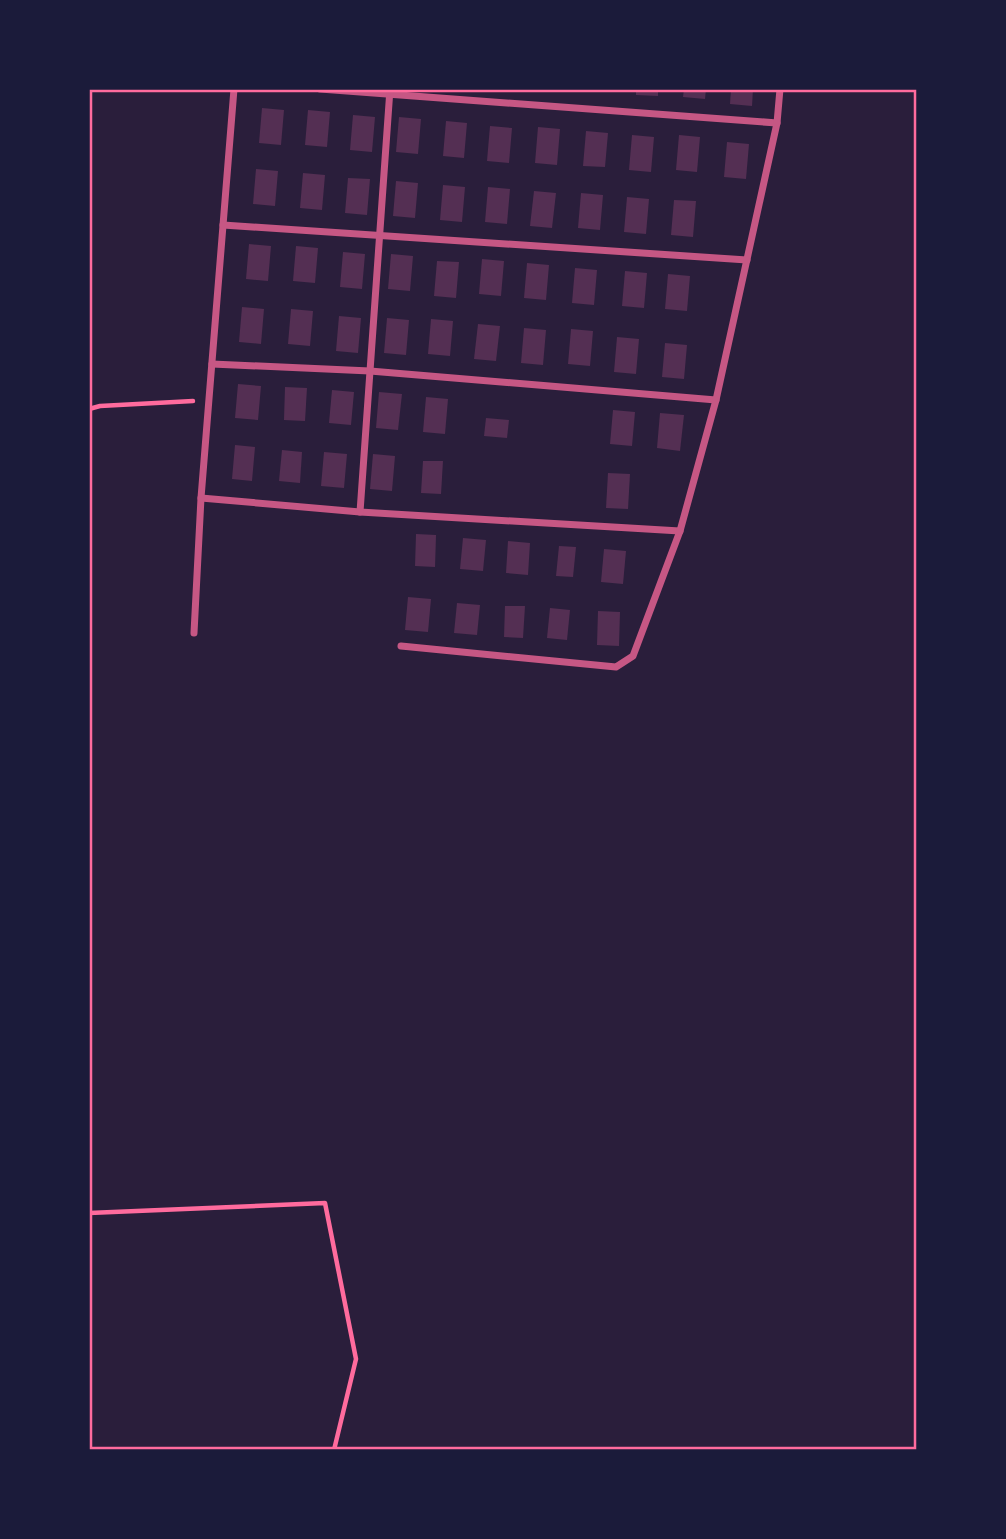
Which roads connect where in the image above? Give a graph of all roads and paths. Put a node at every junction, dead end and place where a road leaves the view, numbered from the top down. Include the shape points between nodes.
1 (234, 89) edge
2 (320, 89) edge
3 (780, 89) edge
4 (390, 92) edge
5 (777, 123) junction
6 (223, 225) junction
7 (380, 234) junction
8 (747, 260) junction
9 (212, 364) junction
10 (370, 370) junction
11 (209, 400) junction
12 (716, 400) junction
13 (89, 409) edge
14 (89, 493) edge
15 (201, 498) junction
16 (89, 512) edge
17 (360, 512) junction
18 (680, 531) junction
19 (194, 633) dead end
20 (401, 646) dead end
21 (89, 1213) edge
22 (334, 1450) edge

1 - 6 street
2 - 4 street
3 - 5 street
4 - 5 street
4 - 7 street
5 - 8 street
6 - 7 street
6 - 9 street
7 - 8 street
7 - 10 street
8 - 12 street
9 - 10 street
9 - 11 street
10 - 12 street
10 - 17 street
11 - 13 path
11 - 15 street
12 - 18 street
14 - 16 path
15 - 17 street
15 - 19 street
17 - 18 street
18 - 20 street via 633,656 616,667
21 - 22 path via 325,1203 356,1359

